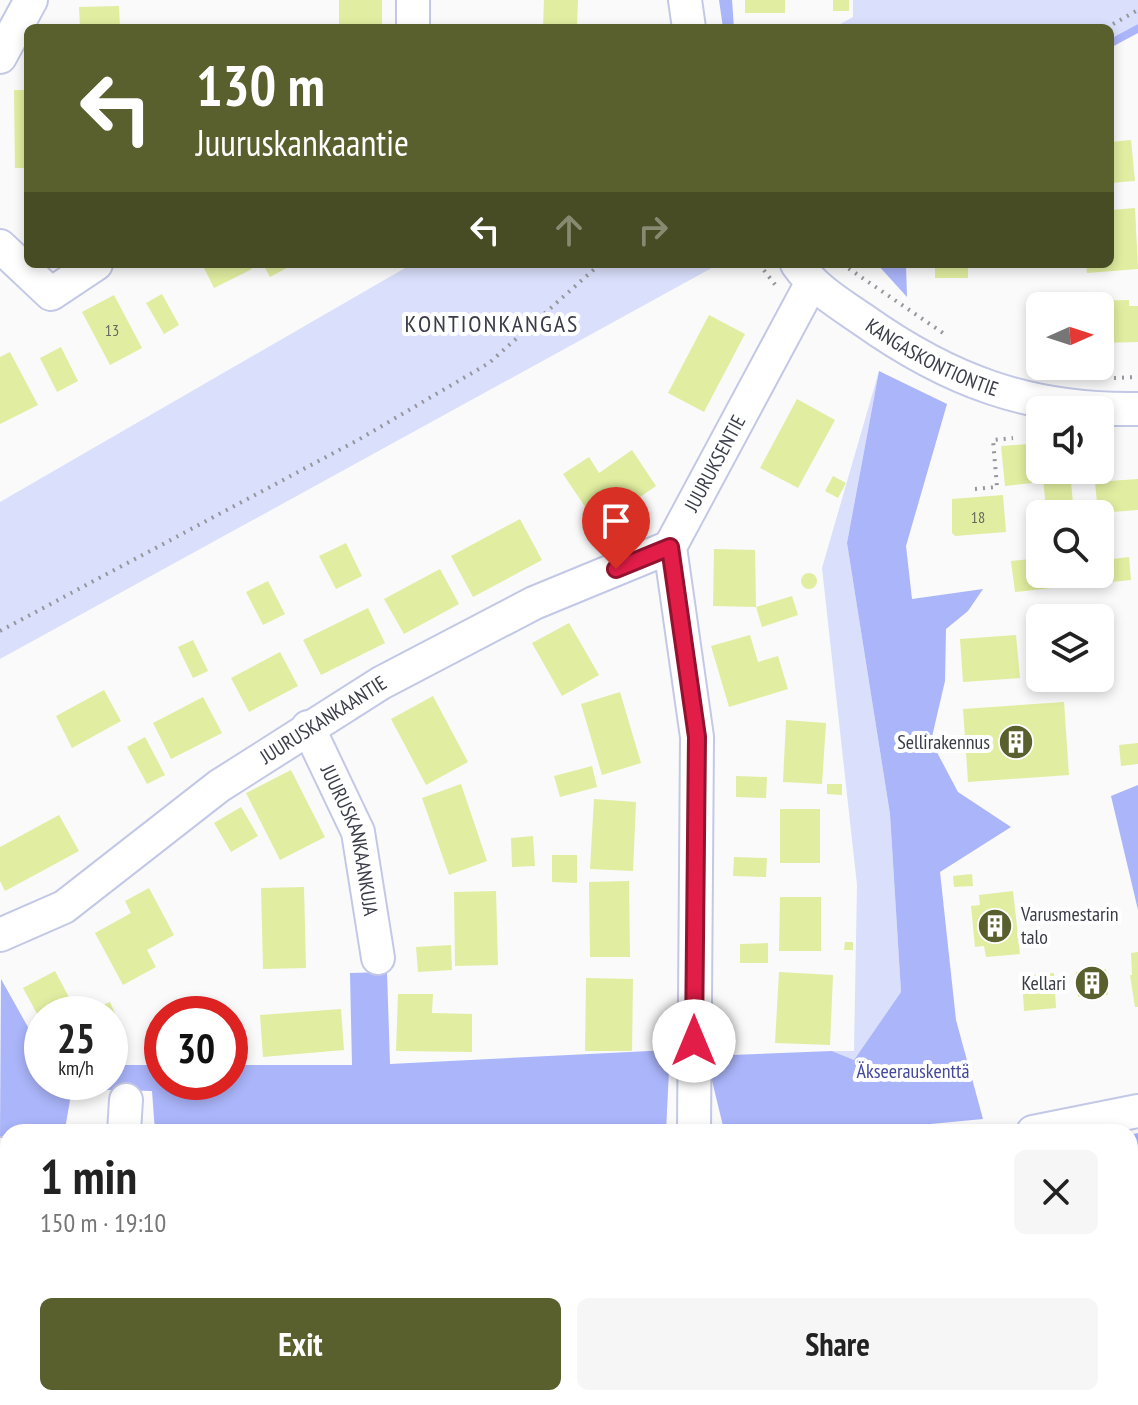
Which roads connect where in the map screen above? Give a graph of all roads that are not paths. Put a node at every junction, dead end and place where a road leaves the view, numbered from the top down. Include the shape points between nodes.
1 (31, 0) edge
2 (413, 0) edge
3 (685, 0) edge
4 (413, 24) edge
5 (688, 24) edge
6 (0, 57) edge
7 (0, 246) edge
8 (90, 268) edge
9 (804, 274) edge
10 (1138, 409) edge
11 (670, 547) junction
12 (308, 727) junction
13 (0, 935) edge
14 (378, 958) dead end
15 (1138, 1111) edge
16 (694, 1124) edge
17 (1073, 1124) edge

1 - 6 street
2 - 4 street
3 - 5 street
7 - 8 street via 51,294
9 - 10 street, KANGASKONTIONTIE via 884,335 953,375 1031,401
9 - 11 street, JUURUKSENTIE
11 - 12 street, JUURUSKANKAANTIE via 534,603
11 - 16 street via 697,737
12 - 13 street, JUURUSKANKAANTIE via 219,786 64,907
12 - 14 street, JUURUSKANKAANKUJA via 358,832
15 - 17 street

